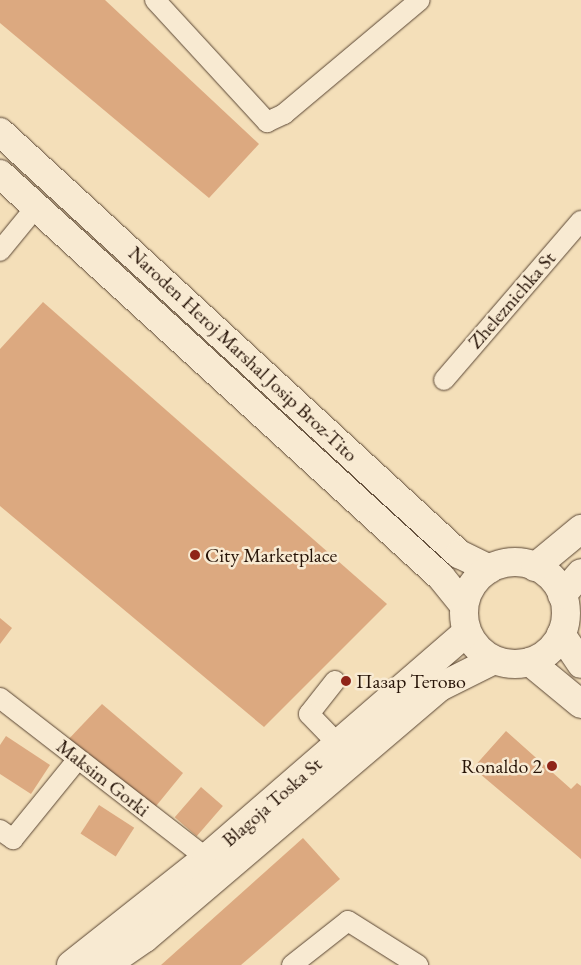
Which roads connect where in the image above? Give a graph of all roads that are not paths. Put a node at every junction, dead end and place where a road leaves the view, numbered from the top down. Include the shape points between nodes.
1 (154, 0) edge
2 (420, 0) edge
3 (0, 132) edge
4 (0, 174) edge
5 (36, 207) junction
6 (581, 220) edge
7 (0, 252) edge
8 (444, 380) dead end
9 (581, 530) edge
10 (535, 567) junction
11 (490, 569) junction
12 (581, 573) edge
13 (562, 595) junction
14 (466, 618) junction
15 (561, 634) junction
16 (494, 660) junction
17 (530, 662) junction
18 (581, 664) edge
19 (335, 681) dead end
20 (0, 698) edge
21 (581, 704) edge
22 (338, 744) junction
23 (78, 759) junction
24 (0, 830) edge
25 (206, 858) junction
26 (410, 963) edge
27 (71, 965) edge
28 (106, 965) edge
29 (292, 965) edge

1 - 2 street via 268,122 284,114
3 - 11 main road, Naroden Heroj Marshal Josip Broz-Tito via 460,554
4 - 5 main road, Naroden Heroj Marshal Josip Broz-Tito
5 - 7 street
5 - 14 main road, Naroden Heroj Marshal Josip Broz-Tito via 441,577
6 - 8 street, Zheleznichka St
9 - 10 main road
10 - 11 main road via 512,563
10 - 13 main road via 551,578
11 - 14 main road via 473,584
12 - 13 main road
13 - 15 main road via 566,614
14 - 16 main road, Naroden Heroj Marshal Josip Broz-Tito via 478,648
14 - 22 main road, Blagoja Toska St
15 - 17 main road via 549,651
15 - 18 main road
16 - 17 main road
16 - 28 main road, Blagoja Toska St via 440,687 145,938
17 - 21 main road
19 - 22 street via 309,714
20 - 23 street, Maksim Gorki
22 - 25 main road, Blagoja Toska St
23 - 24 street via 13,839
23 - 25 street, Maksim Gorki
25 - 27 main road, Blagoja Toska St
26 - 29 street via 348,921

